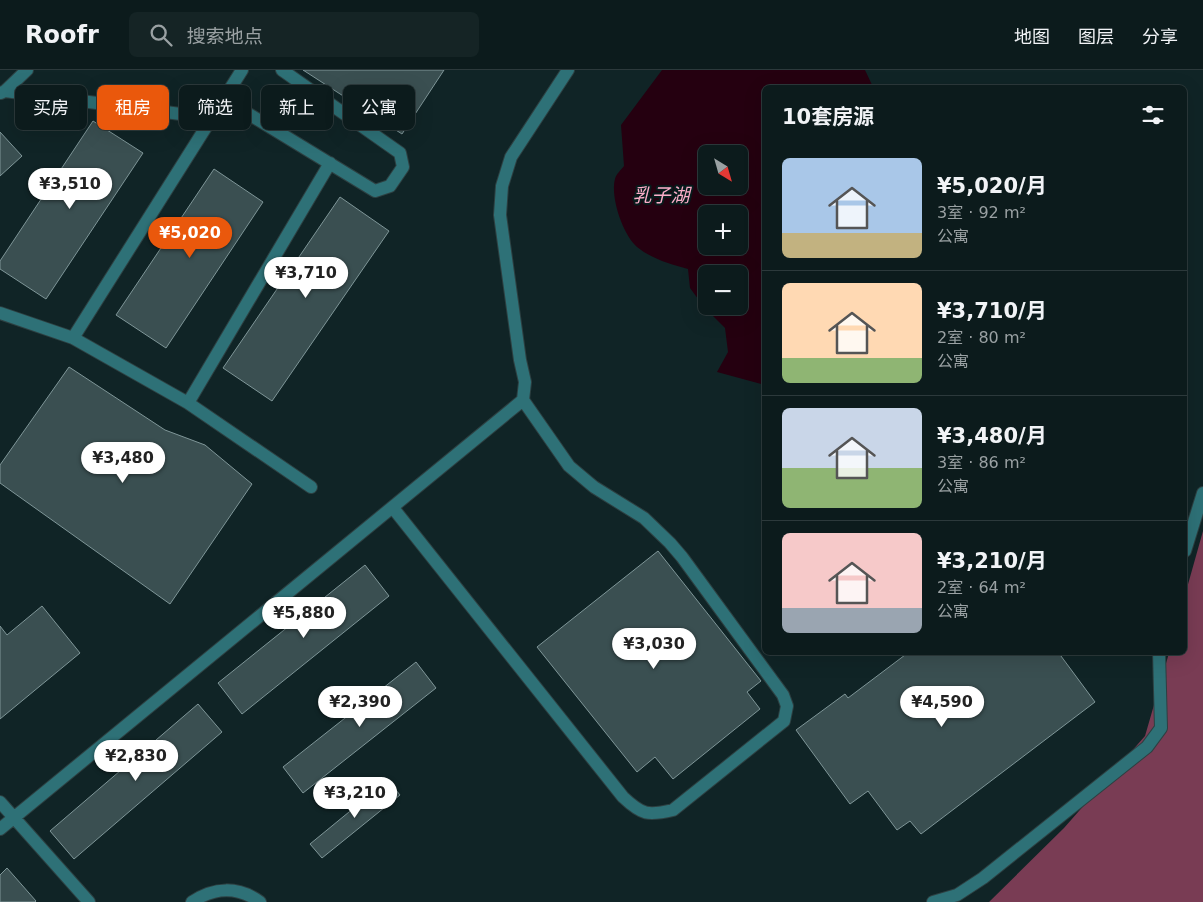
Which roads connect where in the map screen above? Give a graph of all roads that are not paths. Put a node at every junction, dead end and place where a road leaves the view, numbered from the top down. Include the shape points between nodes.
1 (27, 70) edge
2 (242, 70) edge
3 (282, 70) edge
4 (568, 70) edge
5 (233, 85) edge
6 (2, 92) edge
7 (179, 114) edge
8 (251, 116) edge
9 (203, 130) edge
10 (330, 164) junction
11 (0, 313) edge
12 (73, 338) junction
13 (523, 400) junction
14 (188, 403) junction
15 (311, 487) dead end
16 (1203, 493) edge
17 (392, 508) junction
18 (1187, 545) edge
19 (1159, 655) edge
20 (0, 802) edge
21 (13, 817) junction
22 (0, 829) edge
23 (89, 902) edge
24 (192, 902) edge
25 (260, 902) edge
26 (933, 902) edge

1 - 6 street
2 - 5 street
3 - 10 street via 400,153 403,167 390,186 375,191
4 - 13 street via 511,157 502,186 500,215 525,382
6 - 7 street
8 - 10 street
9 - 12 street
10 - 14 street
11 - 12 street
12 - 14 street
13 - 17 street
13 - 17 street via 568,466 594,487 644,518 682,556 783,695 787,706 784,721 673,810 655,814 636,810
14 - 15 street
16 - 18 street
17 - 21 street
19 - 26 street via 1161,728 1147,747 983,878 957,895
20 - 21 street
21 - 22 street
21 - 23 street
24 - 25 street via 213,891 226,890 240,891

